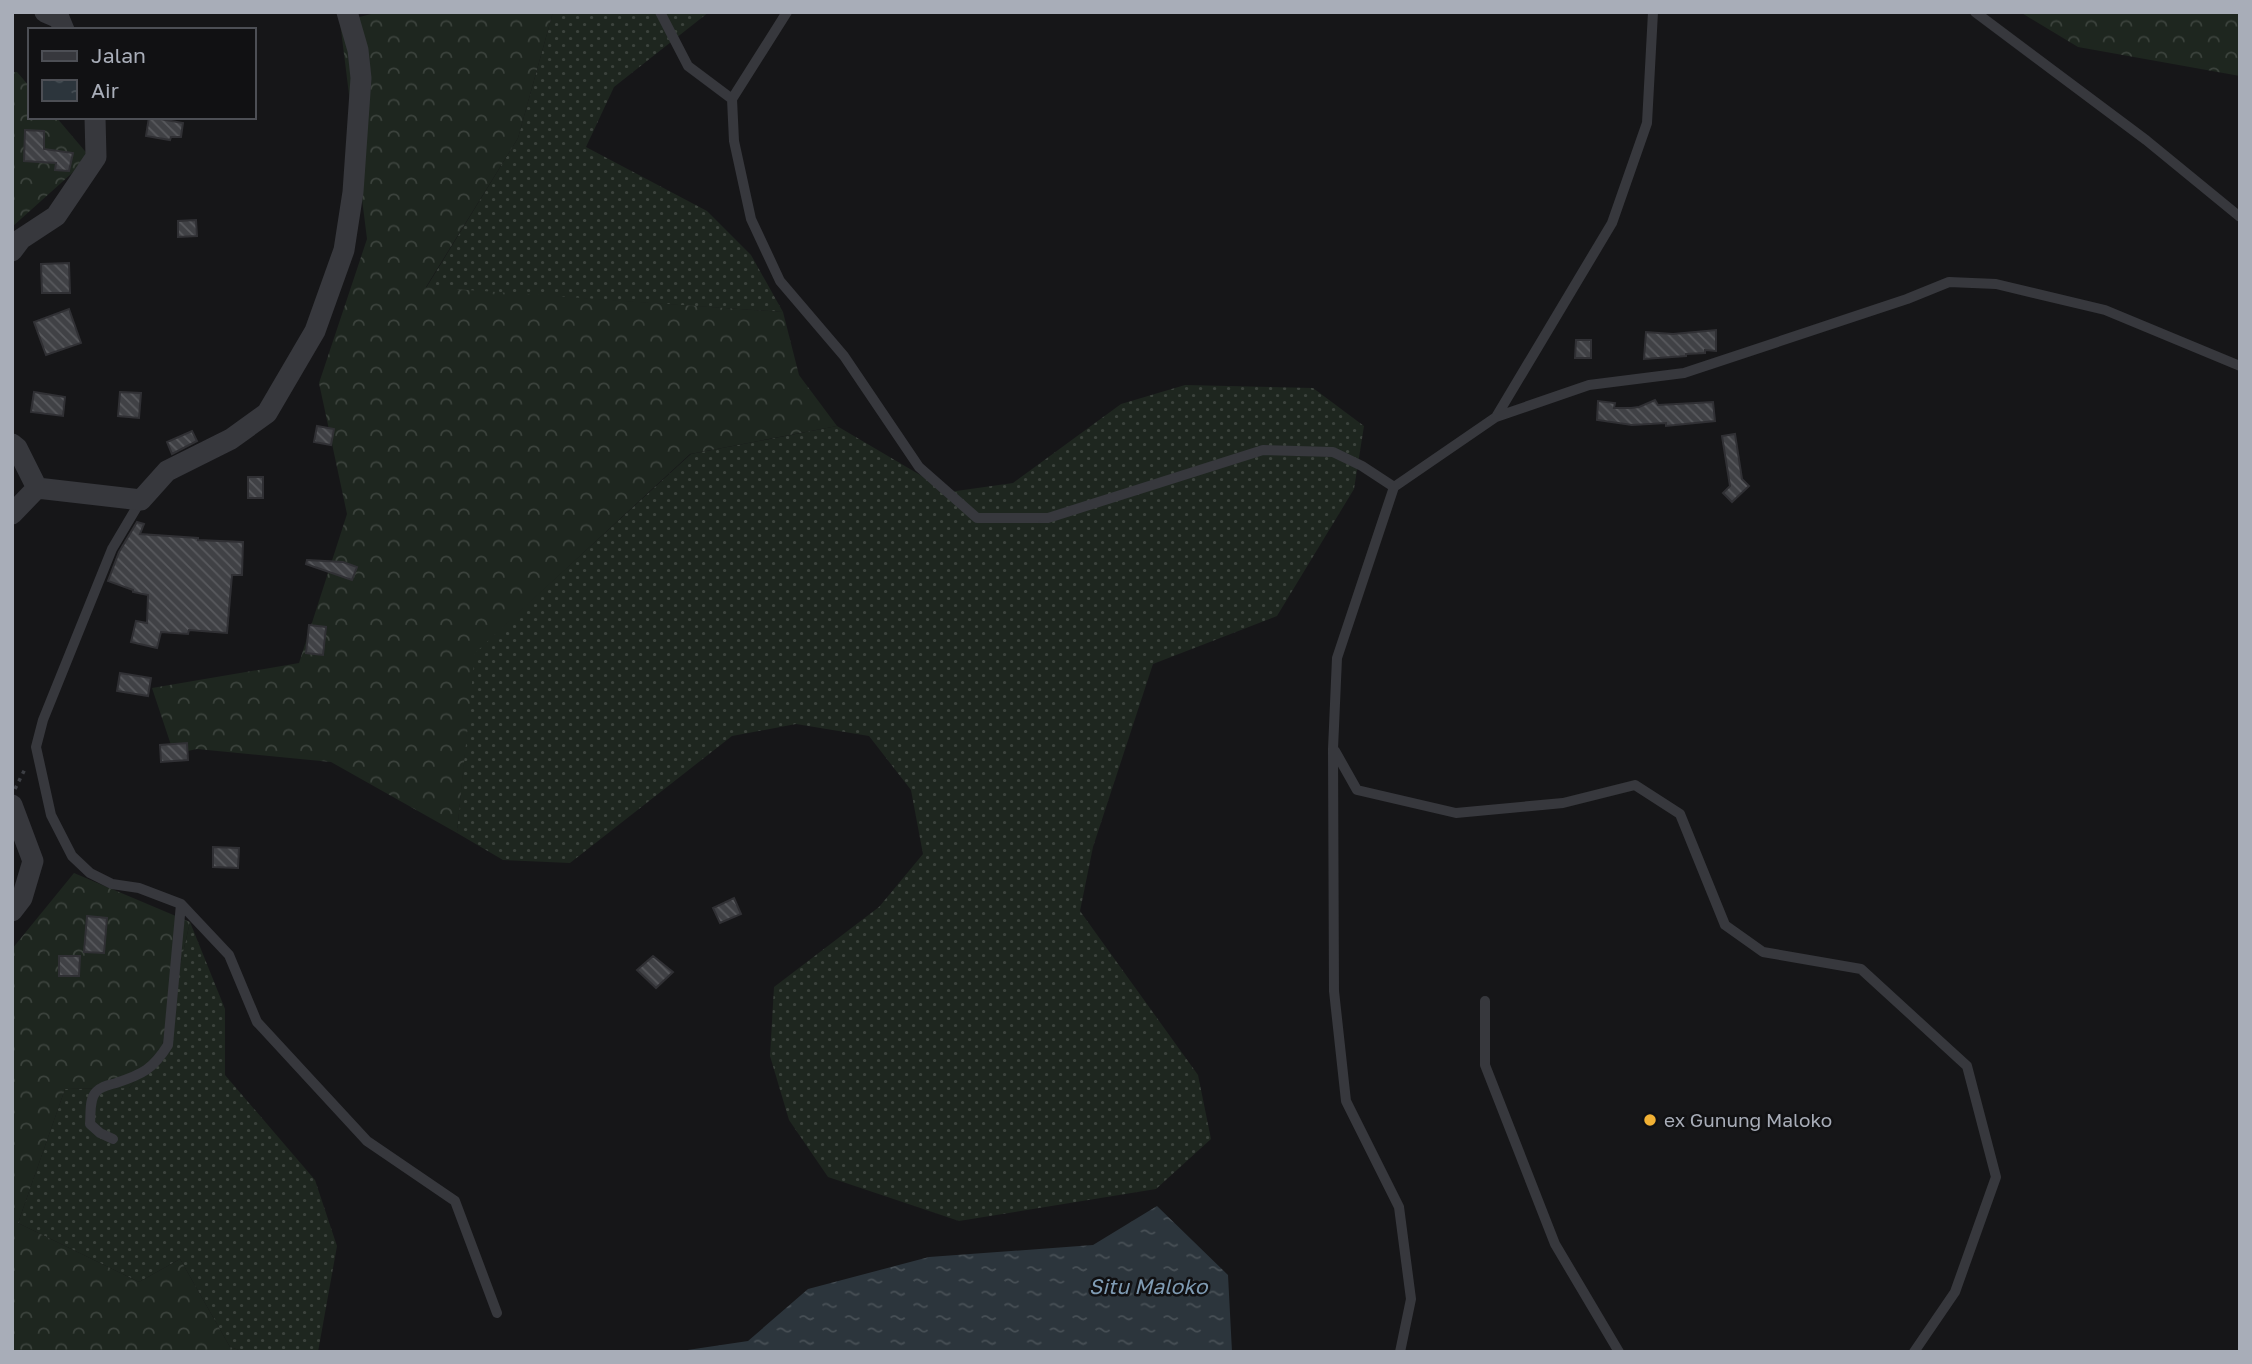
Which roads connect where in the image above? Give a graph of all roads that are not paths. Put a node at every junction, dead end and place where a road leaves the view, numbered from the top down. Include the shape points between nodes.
1 (45, 12) edge
2 (347, 12) edge
3 (660, 12) edge
4 (787, 12) edge
5 (1653, 12) edge
6 (1975, 12) edge
7 (63, 28) edge
8 (732, 99) junction
9 (95, 119) edge
10 (2240, 217) edge
11 (12, 251) edge
12 (2240, 366) edge
13 (1496, 417) junction
14 (12, 444) edge
15 (1394, 487) junction
16 (37, 488) junction
17 (141, 500) junction
18 (12, 514) edge
19 (1333, 749) junction
20 (12, 805) edge
21 (181, 904) junction
22 (12, 911) edge
23 (1485, 1001) dead end
24 (113, 1139) dead end
25 (497, 1313) dead end
26 (1400, 1352) edge
27 (1619, 1352) edge
28 (1914, 1352) edge

1 - 7 street via 59,18
2 - 17 street via 361,78 353,192 344,250 315,331 267,413 231,439 167,471
3 - 8 lane via 688,66
4 - 8 lane
5 - 13 lane via 1647,123 1612,223
6 - 10 lane
8 - 15 lane via 734,141 751,219 780,281 844,356 919,467 977,518 1048,518 1263,450 1333,453
9 - 11 street via 96,157 56,216 21,239
12 - 13 lane via 2105,310 1996,284 1949,282 1684,373 1589,385
13 - 15 lane
14 - 16 street
15 - 19 lane via 1337,657
16 - 17 street
16 - 18 street
17 - 21 lane via 113,549 36,747 51,815 72,856 90,873 112,884 139,888
19 - 26 lane via 1334,990 1346,1101 1399,1207 1411,1299
19 - 28 lane via 1357,790 1456,813 1563,803 1635,785 1681,814 1725,926 1763,952 1861,969 1967,1066 1996,1177 1955,1292
20 - 22 street via 33,861 22,898
21 - 24 lane via 168,1045 157,1063 135,1077 104,1086 92,1099 90,1124
21 - 25 lane via 229,955 257,1022 266,1032 367,1141 455,1201
23 - 27 lane via 1485,1065 1555,1244

